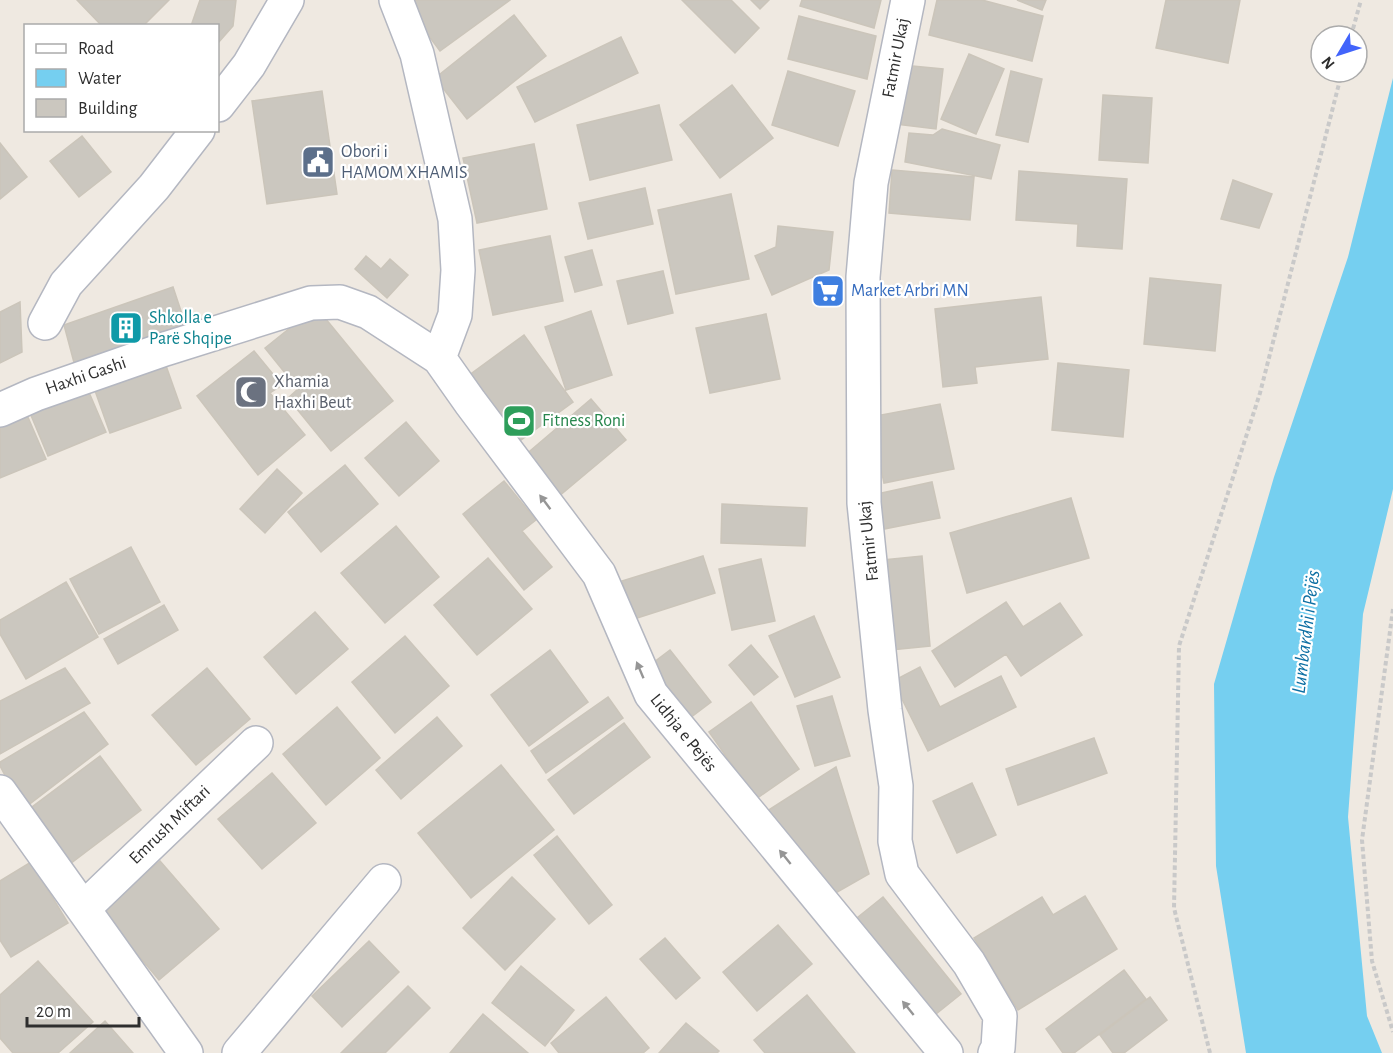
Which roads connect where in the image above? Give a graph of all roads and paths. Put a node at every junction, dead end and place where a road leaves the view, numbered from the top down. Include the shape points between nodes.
1 (287, 0) edge
2 (396, 0) edge
3 (908, 0) edge
4 (1360, 0) edge
5 (1354, 24) edge
6 (1339, 84) edge
7 (219, 104) edge
8 (196, 132) edge
9 (45, 323) dead end
10 (439, 358) junction
11 (0, 410) edge
12 (1393, 609) edge
13 (256, 742) dead end
14 (0, 792) edge
15 (384, 880) dead end
16 (84, 908) junction
17 (1393, 1032) edge
18 (186, 1053) edge
19 (239, 1053) edge
20 (946, 1053) edge
21 (995, 1053) edge
22 (1210, 1053) edge

1 - 7 street via 249,65
2 - 10 street via 417,54 455,219 455,315
3 - 21 street, Fatmir Ukaj via 870,195 864,277 864,503 896,786 895,841 902,874 969,963 1000,1016
4 - 5 path
6 - 22 path via 1260,393 1179,646 1174,908
8 - 9 street via 154,187 66,284
10 - 11 street, Haxhi Gashi via 368,312 340,302 311,303 165,349
20 -> 10 street, Lidhja e Pejës via 651,694 599,574
12 - 17 path via 1362,840 1371,962
13 - 16 street, Emrush Miftari
14 - 16 street
15 - 19 street
16 - 18 street

